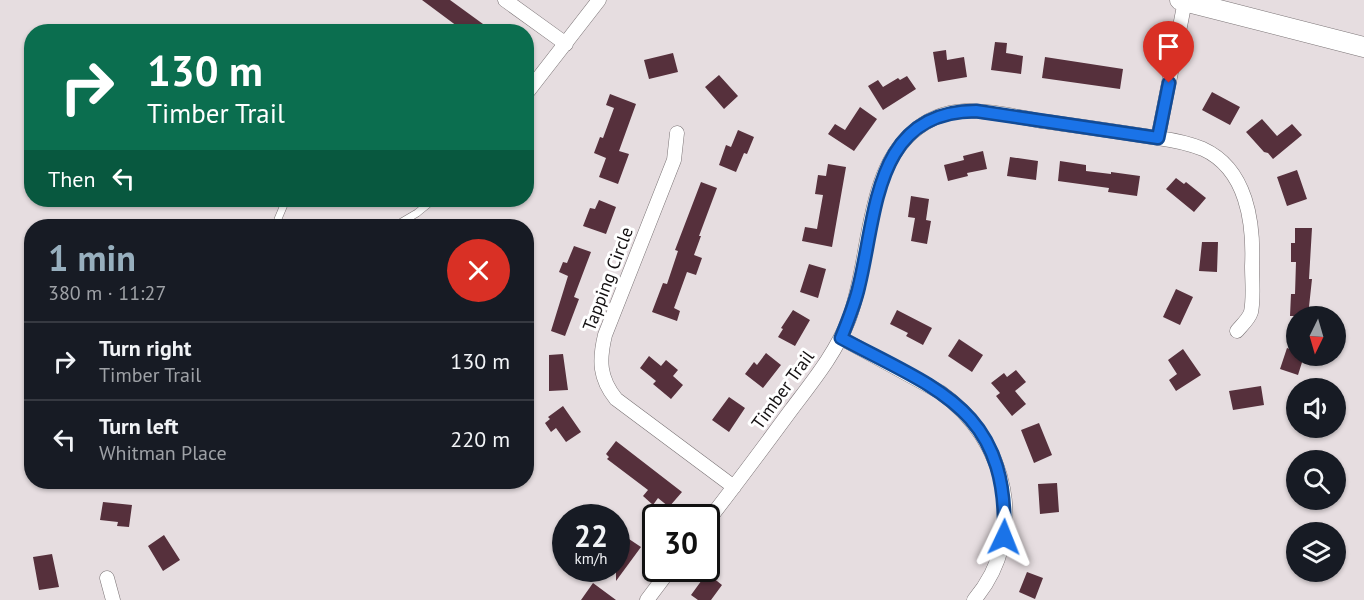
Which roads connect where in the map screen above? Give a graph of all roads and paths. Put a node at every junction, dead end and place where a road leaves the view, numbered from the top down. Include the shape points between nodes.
1 (505, 0) edge
2 (599, 0) edge
3 (1183, 1) edge
4 (566, 44) junction
5 (1364, 47) edge
6 (534, 84) edge
7 (677, 132) dead end
8 (1158, 138) junction
9 (424, 207) edge
10 (407, 219) edge
11 (1237, 331) dead end
12 (841, 338) junction
13 (734, 487) junction
14 (720, 505) edge
15 (107, 578) dead end
16 (661, 582) edge
17 (113, 600) edge
18 (647, 600) edge
19 (974, 600) edge

1 - 4 street
2 - 4 street
3 - 5 main road
3 - 8 street
4 - 6 street
7 - 13 street, Tapping Circle via 674,160 605,334 601,371 616,399
8 - 11 street, Timber Trail via 1204,150 1218,159 1241,189 1253,242 1251,314
8 - 12 street, Timber Trail via 976,111 943,115 923,124 903,140 881,182 859,287
9 - 10 lane
12 - 13 street, Timber Trail
12 - 19 street via 953,401 975,423 995,458 1005,508 1004,537 995,568
13 - 14 street, Timber Trail
15 - 17 street
16 - 18 street

